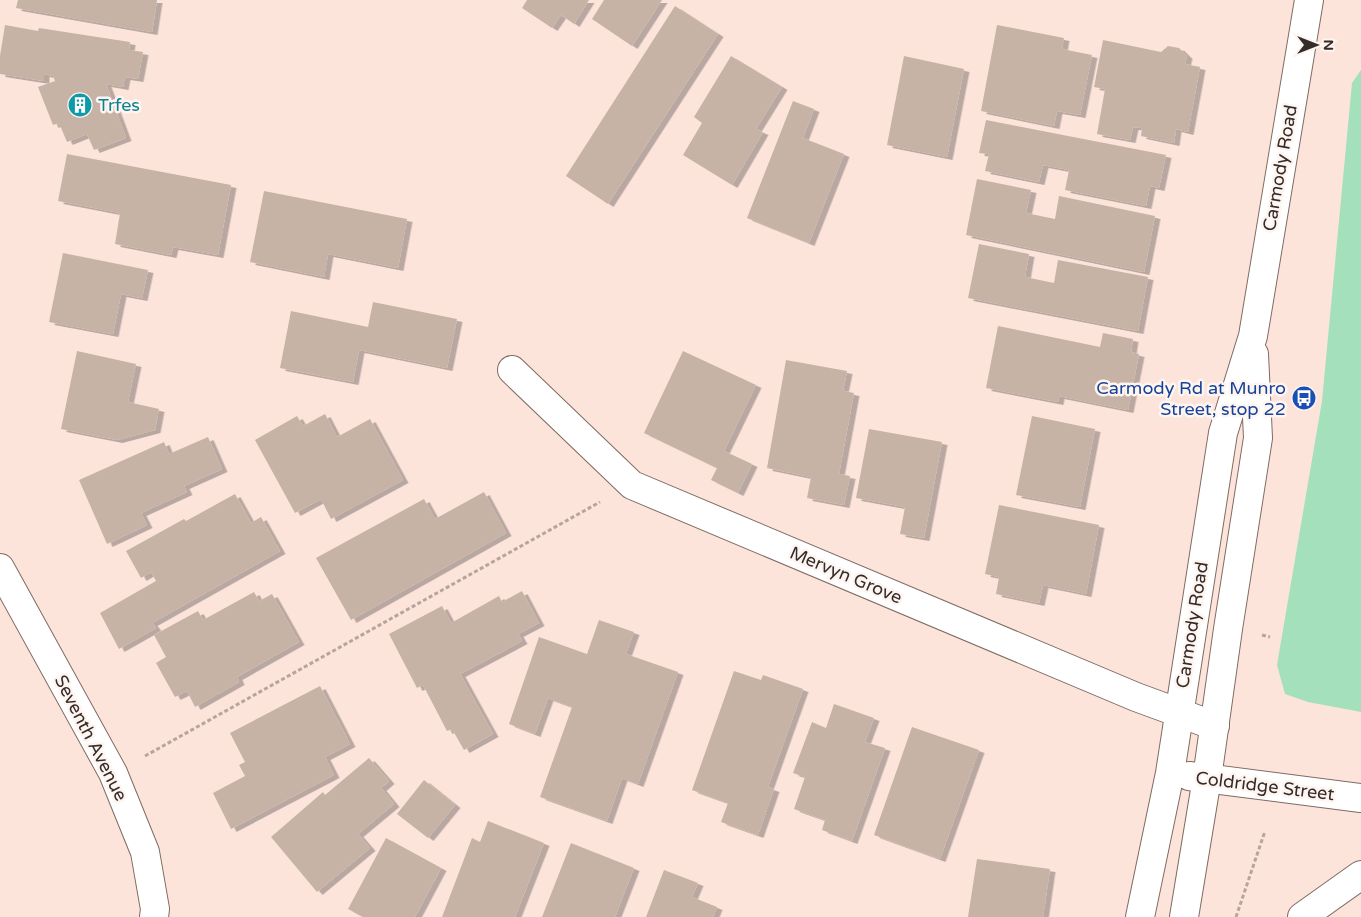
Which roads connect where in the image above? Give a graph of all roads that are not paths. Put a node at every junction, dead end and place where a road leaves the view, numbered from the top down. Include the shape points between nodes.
1 (1309, 0) edge
2 (1253, 336) junction
3 (512, 370) dead end
4 (0, 568) edge
5 (1178, 713) junction
6 (1214, 726) junction
7 (1170, 773) junction
8 (1207, 778) junction
9 (1361, 798) edge
10 (1361, 875) edge
11 (154, 917) edge
12 (1140, 917) edge
13 (1184, 917) edge
14 (1302, 917) edge

1 - 2 street, Carmody Road
2 - 5 street, Carmody Road via 1223,434
2 - 6 street, Carmody Road via 1258,438
3 - 5 street, Mervyn Grove via 632,485
4 - 11 street, Seventh Avenue via 113,773 145,852
5 - 6 street, Mervyn Grove
5 - 7 street, Carmody Road
6 - 8 street, Carmody Road
7 - 8 street, Coldridge Street
7 - 12 street, Carmody Road
8 - 9 street, Coldridge Street
8 - 13 street, Carmody Road
10 - 14 street

